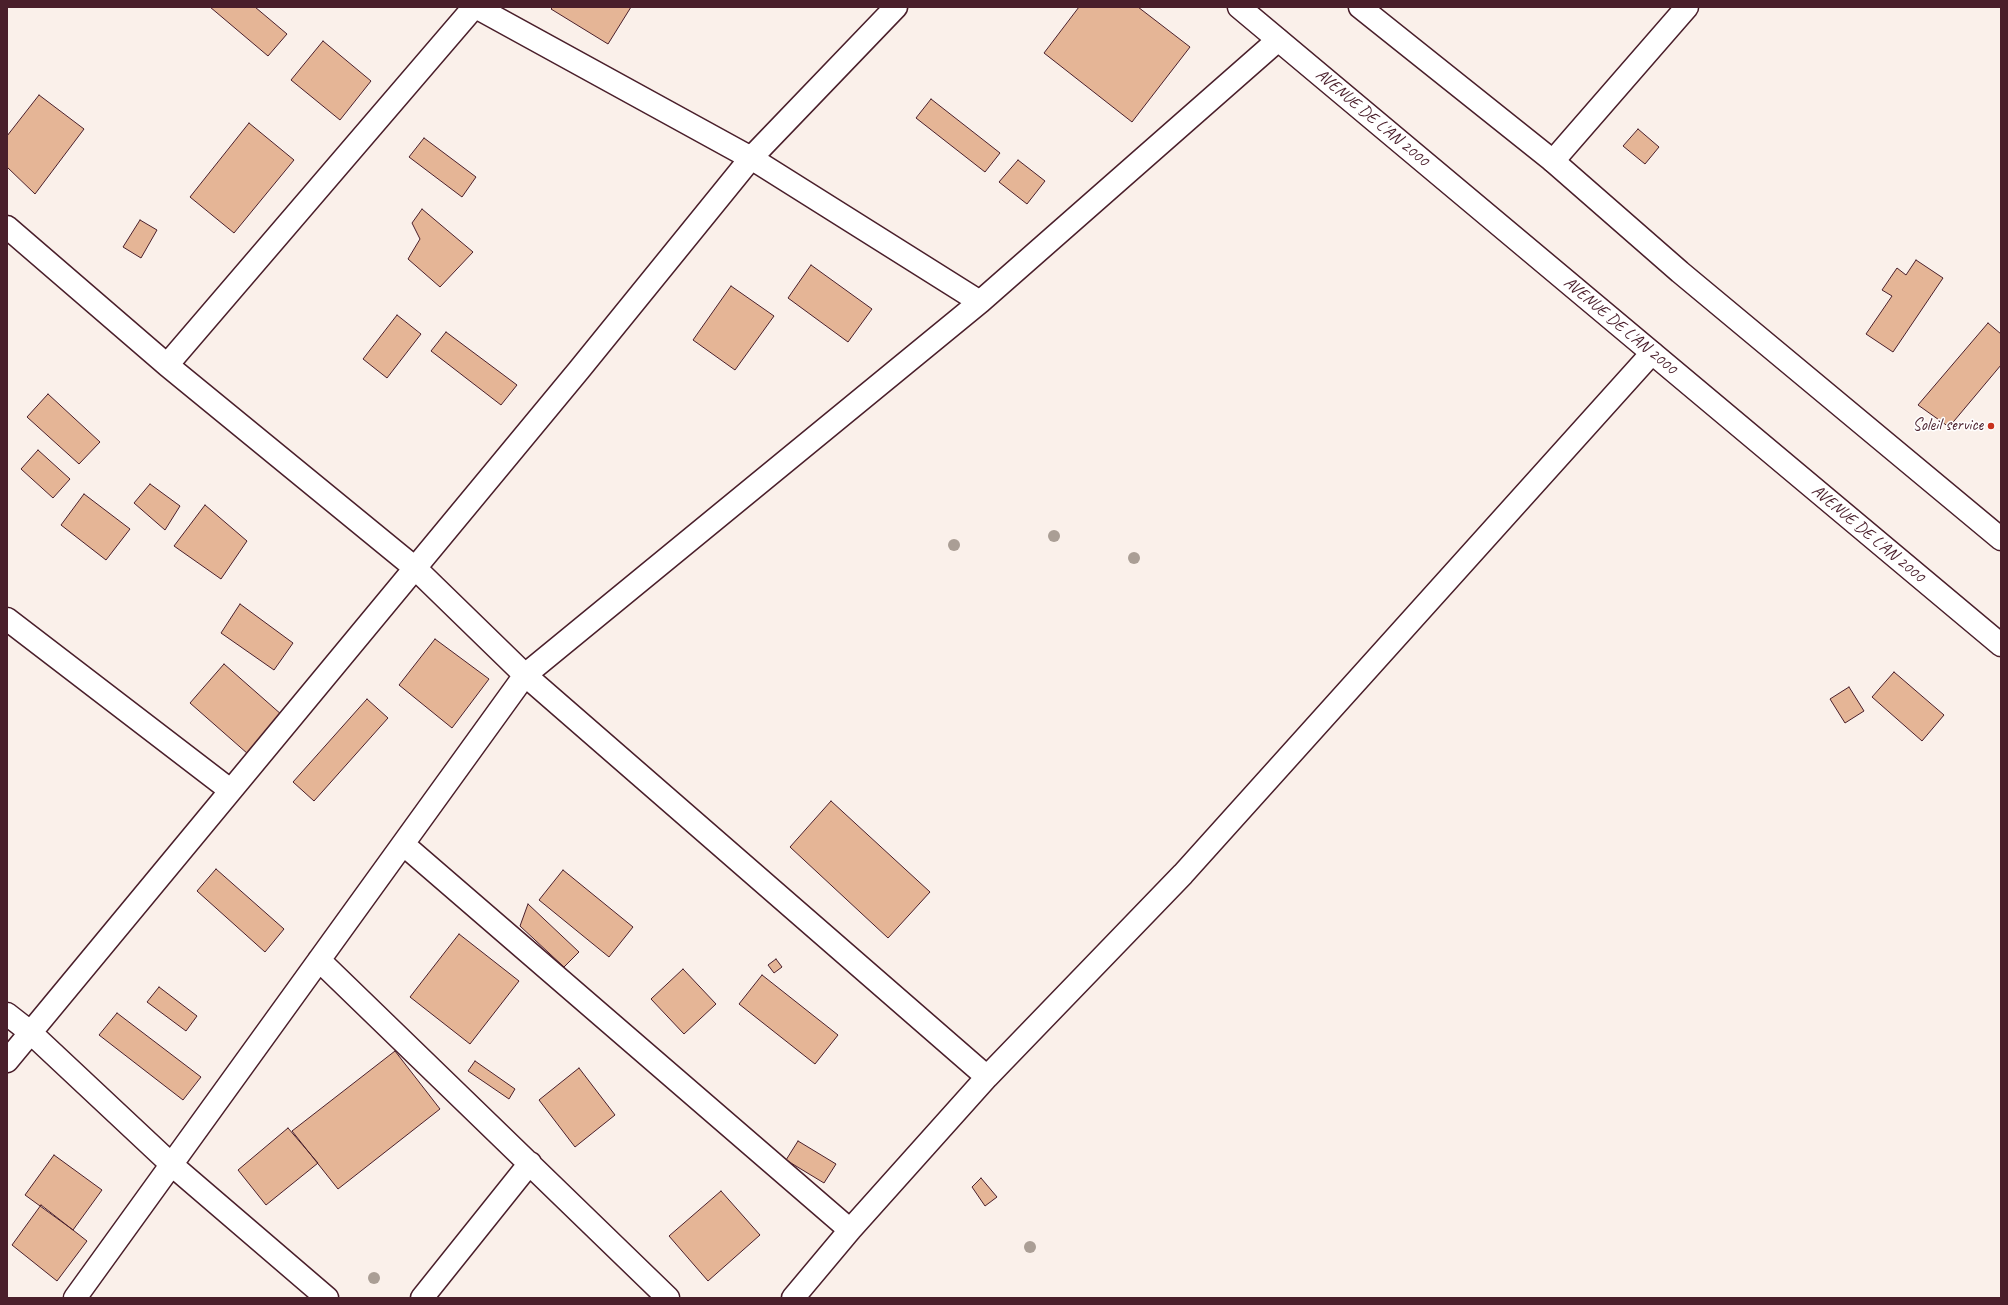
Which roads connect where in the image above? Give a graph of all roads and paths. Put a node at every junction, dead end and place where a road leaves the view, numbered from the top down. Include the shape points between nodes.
1 (475, 7) edge
2 (896, 7) edge
3 (1239, 7) edge
4 (1360, 7) edge
5 (1688, 7) edge
6 (1278, 40) junction
7 (751, 158) junction
8 (1553, 161) junction
9 (7, 227) edge
10 (980, 302) junction
11 (1652, 353) junction
12 (167, 365) junction
13 (2001, 540) edge
14 (415, 568) junction
15 (7, 619) edge
16 (2001, 645) edge
17 (525, 675) junction
18 (230, 790) junction
19 (403, 844) junction
20 (319, 960) junction
21 (7, 1014) edge
22 (30, 1032) junction
23 (7, 1061) edge
24 (987, 1077) junction
25 (530, 1163) junction
26 (172, 1165) junction
27 (850, 1230) junction
28 (76, 1298) edge
29 (327, 1298) edge
30 (422, 1298) edge
31 (668, 1298) edge
32 (793, 1298) edge

1 - 7 street
1 - 12 street
2 - 7 street
3 - 6 street, AVENUE DE L'AN 2000
4 - 8 street
5 - 8 street
6 - 10 street
6 - 11 street, AVENUE DE L'AN 2000
7 - 10 street
7 - 14 street
8 - 13 street via 1686,277
9 - 12 street
10 - 17 street
11 - 16 street, AVENUE DE L'AN 2000
11 - 24 street via 1183,874
12 - 14 street
14 - 17 street
14 - 18 street
15 - 18 street
17 - 19 street
17 - 24 street
18 - 22 street
19 - 20 street
19 - 27 street
20 - 25 street
20 - 26 street
21 - 22 street
22 - 23 street
22 - 26 street
24 - 27 street
25 - 30 street
25 - 31 street
26 - 28 street
26 - 29 street
27 - 32 street

